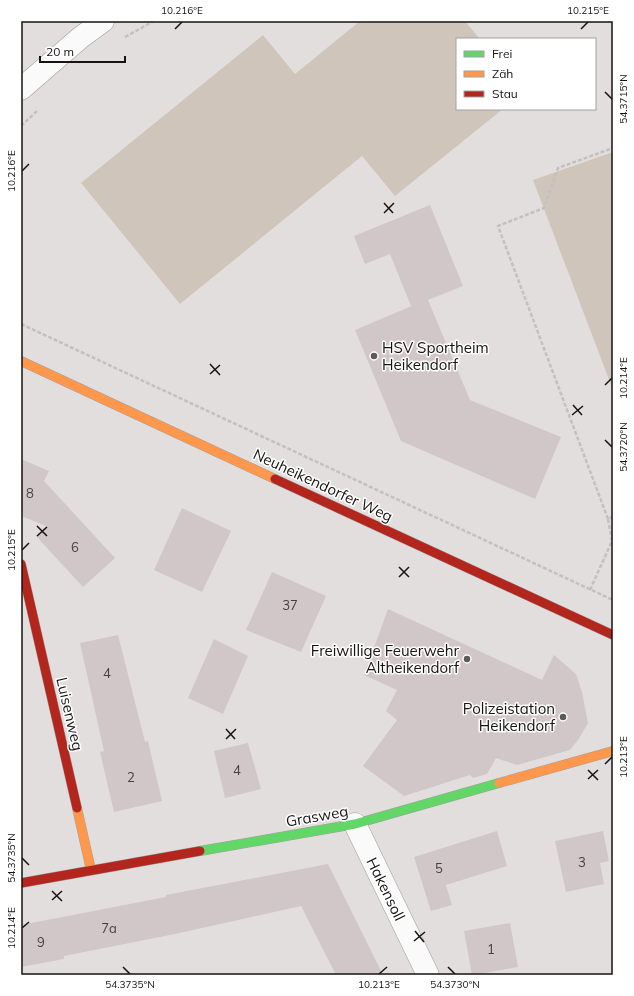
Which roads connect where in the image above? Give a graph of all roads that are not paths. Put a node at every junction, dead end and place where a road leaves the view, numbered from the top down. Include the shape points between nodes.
1 (103, 21) edge
2 (21, 89) edge
3 (21, 361) edge
4 (21, 564) edge
5 (613, 635) edge
6 (613, 751) edge
7 (355, 824) junction
8 (92, 870) junction
9 (21, 884) edge
10 (428, 975) edge

1 - 2 street
3 - 5 street, Neuheikendorfer Weg
4 - 8 street, Luisenweg
6 - 7 street, Grasweg
7 - 8 street, Grasweg
7 - 10 street, Hakensoll
8 - 9 street, Grasweg

